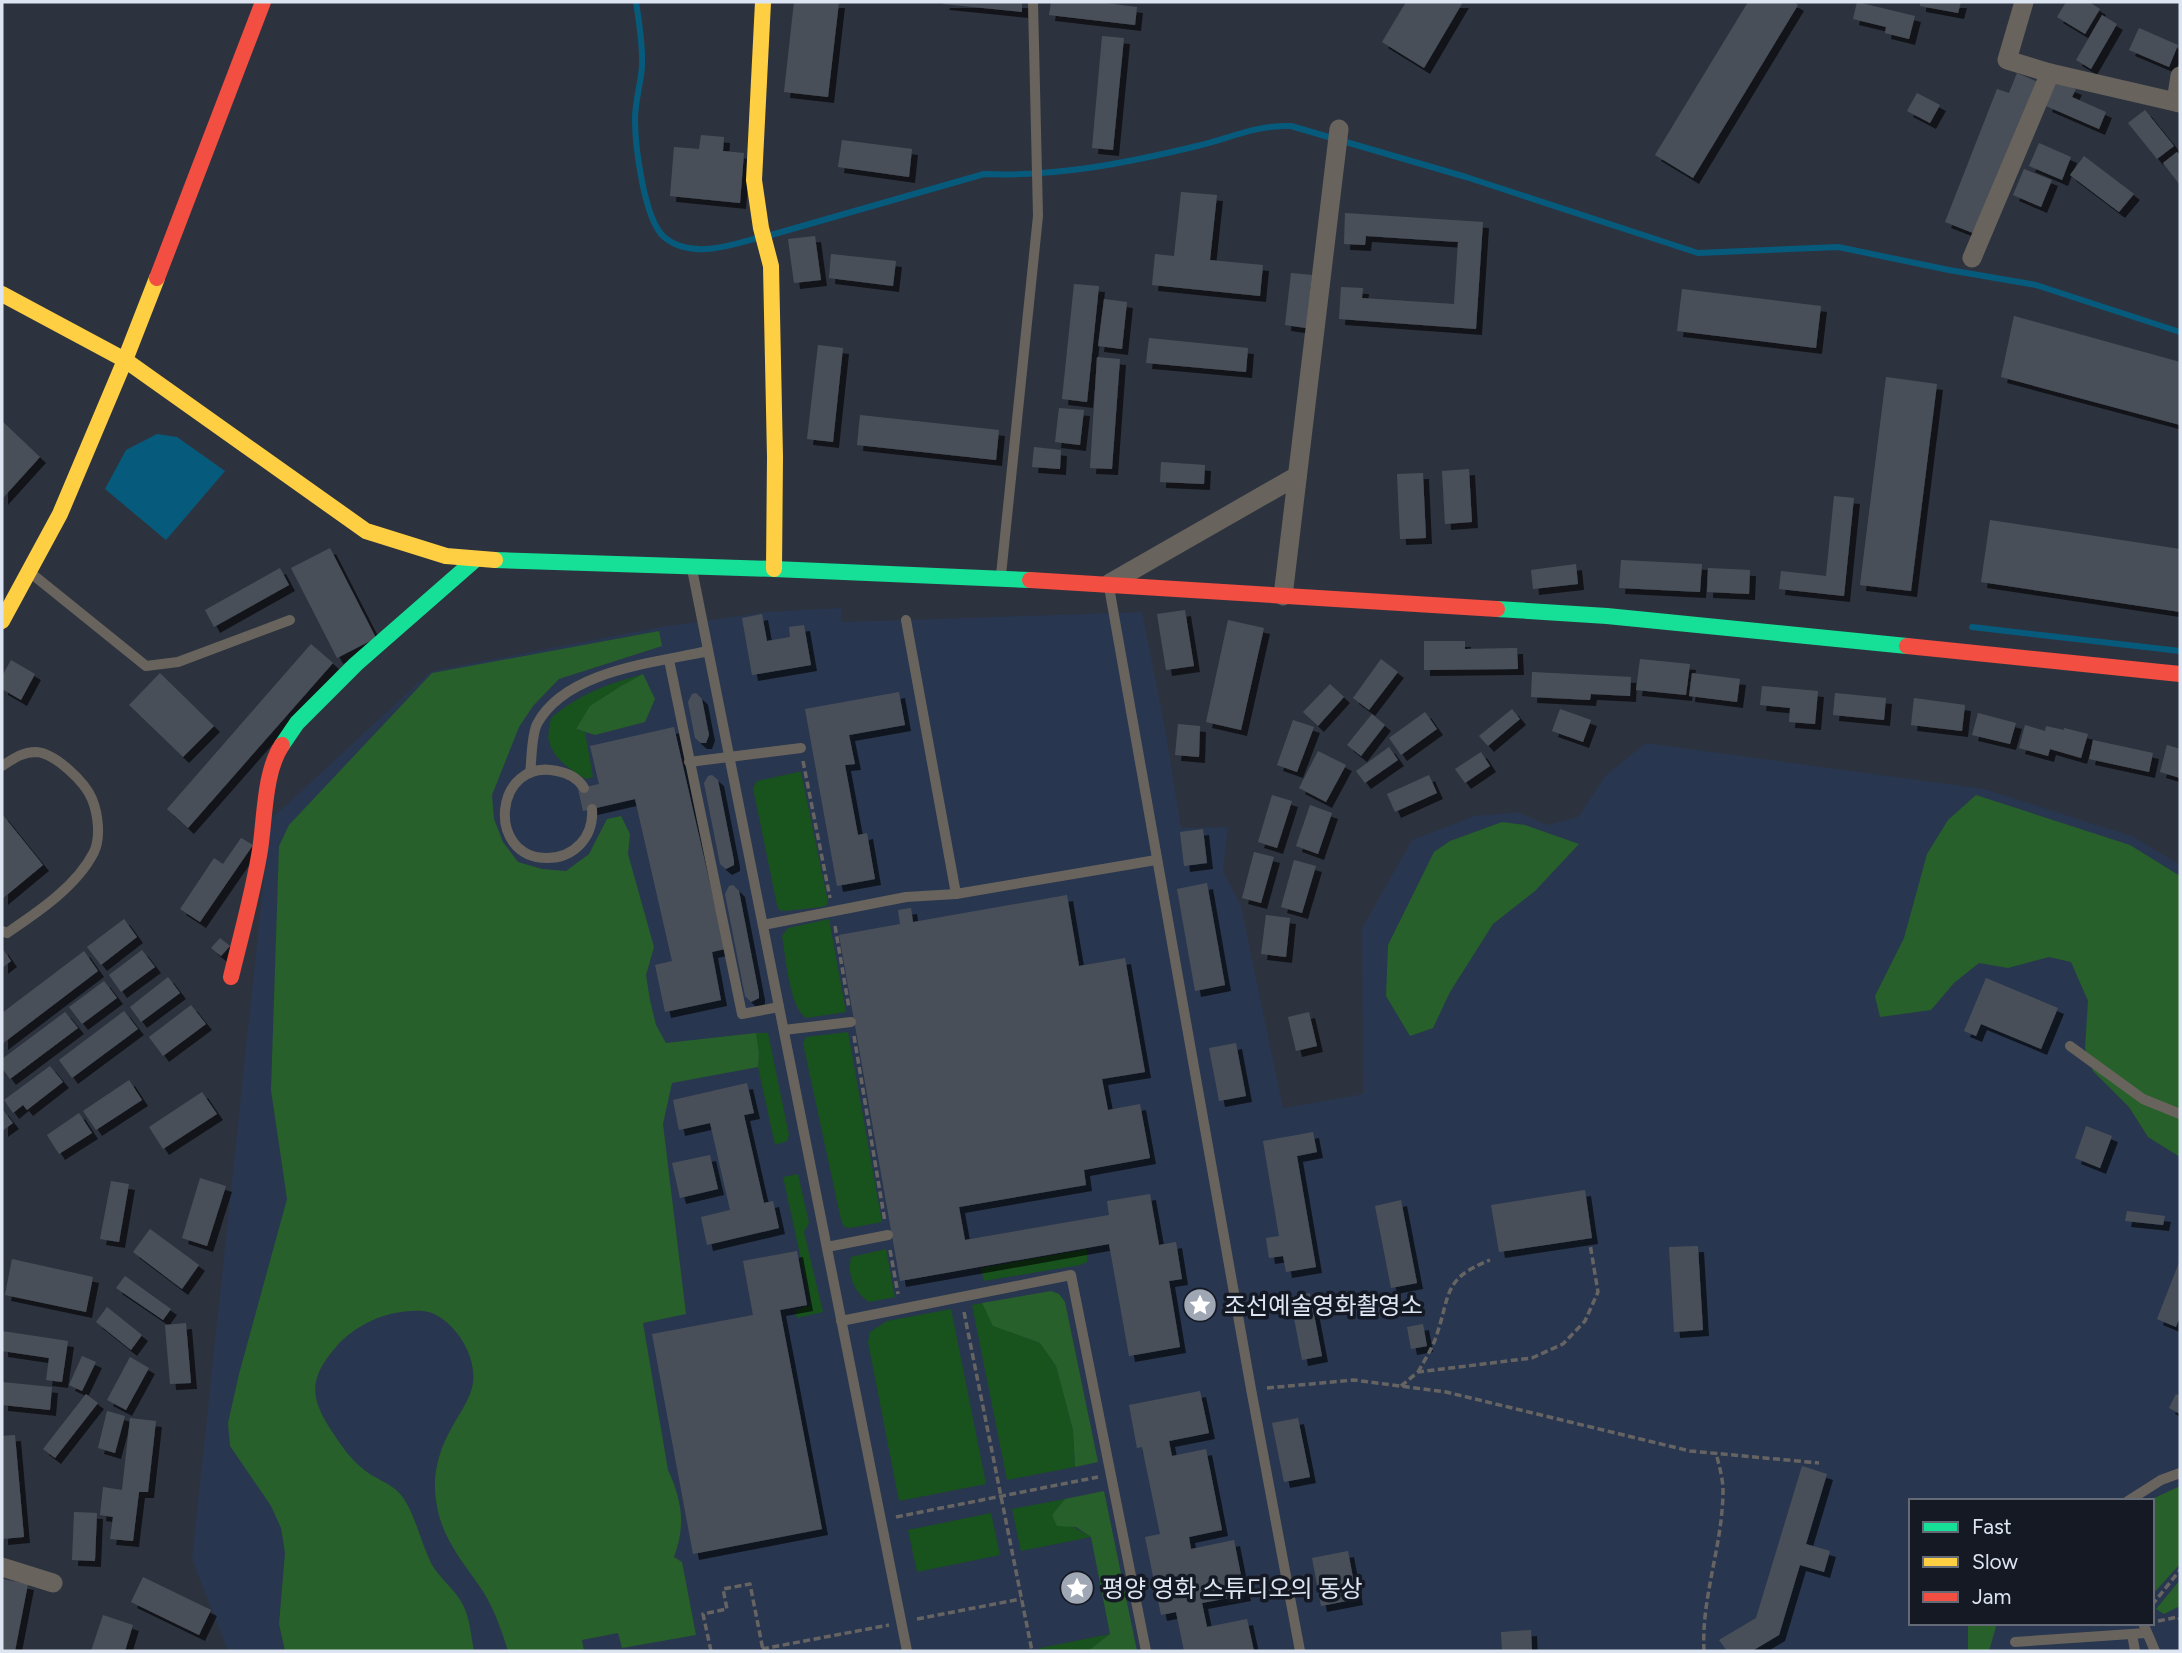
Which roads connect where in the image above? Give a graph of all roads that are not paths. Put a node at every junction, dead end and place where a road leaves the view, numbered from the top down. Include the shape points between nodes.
1 (264, 2) edge
2 (763, 2) edge
3 (1033, 2) edge
4 (2024, 2) edge
5 (2050, 73) junction
6 (2180, 76) edge
7 (2178, 102) edge
8 (1339, 130) dead end
9 (1972, 258) dead end
10 (2, 294) edge
11 (125, 360) junction
12 (1297, 475) junction
13 (476, 559) junction
14 (692, 568) junction
15 (774, 569) junction
16 (29, 572) junction
17 (1001, 579) junction
18 (1108, 584) junction
19 (1283, 596) junction
20 (290, 620) dead end
21 (906, 620) dead end
22 (2, 621) edge
23 (708, 651) junction
24 (668, 660) junction
25 (2180, 674) edge
26 (801, 748) dead end
27 (729, 757) junction
28 (689, 762) junction
29 (2, 766) edge
30 (530, 773) junction
31 (584, 788) dead end
32 (592, 809) dead end
33 (1156, 860) junction
34 (956, 894) junction
35 (763, 925) junction
36 (2, 931) edge
37 (231, 977) dead end
38 (779, 1007) junction
39 (851, 1022) dead end
40 (784, 1030) junction
41 (2070, 1046) dead end
42 (2180, 1114) edge
43 (888, 1235) dead end
44 (827, 1247) junction
45 (841, 1321) junction
46 (2180, 1474) edge
47 (2132, 1499) edge
48 (2, 1567) edge
49 (53, 1583) dead end
50 (2145, 1628) edge
51 (2132, 1634) junction
52 (2015, 1642) dead end
53 (907, 1651) edge
54 (1146, 1651) edge
55 (1300, 1651) edge
56 (2135, 1651) edge
57 (2155, 1651) edge

1 - 11 main road
2 - 15 main road via 754,180 771,267
3 - 17 lane via 1038,216
4 - 5 street via 2007,60
5 - 7 street
5 - 9 street
6 - 7 street
8 - 12 street
10 - 11 main road
11 - 13 main road via 366,531 446,556
11 - 16 main road via 60,514
12 - 18 street
12 - 19 street
13 - 14 main road
13 - 37 main road via 356,664 297,723 277,753
14 - 15 main road
14 - 23 lane
15 - 17 main road
16 - 20 lane via 146,666 178,662
16 - 22 main road
17 - 18 main road
18 - 19 main road
18 - 33 lane
19 - 25 main road via 1607,616
21 - 34 lane
23 - 24 lane
23 - 27 lane
24 - 28 lane
24 - 30 lane via 578,685 554,702 536,726
26 - 27 lane
27 - 28 lane
27 - 35 lane
28 - 38 lane via 742,1014
29 - 36 lane via 19,755 38,752 58,760 92,797 98,824 95,850 84,867 50,903 8,933
30 - 31 lane via 548,769 566,773
30 - 32 lane via 514,784 504,819 509,836 522,850 539,858 558,858 575,850 587,836
33 - 34 lane
33 - 55 lane
34 - 35 lane via 906,897
35 - 38 lane
38 - 40 lane
39 - 40 lane
40 - 44 lane
41 - 42 lane via 2143,1099
43 - 44 lane
44 - 45 lane
45 - 53 lane
45 - 54 lane via 1071,1275
46 - 47 lane
48 - 49 street
50 - 51 lane
50 - 57 lane
51 - 52 lane
51 - 56 lane

